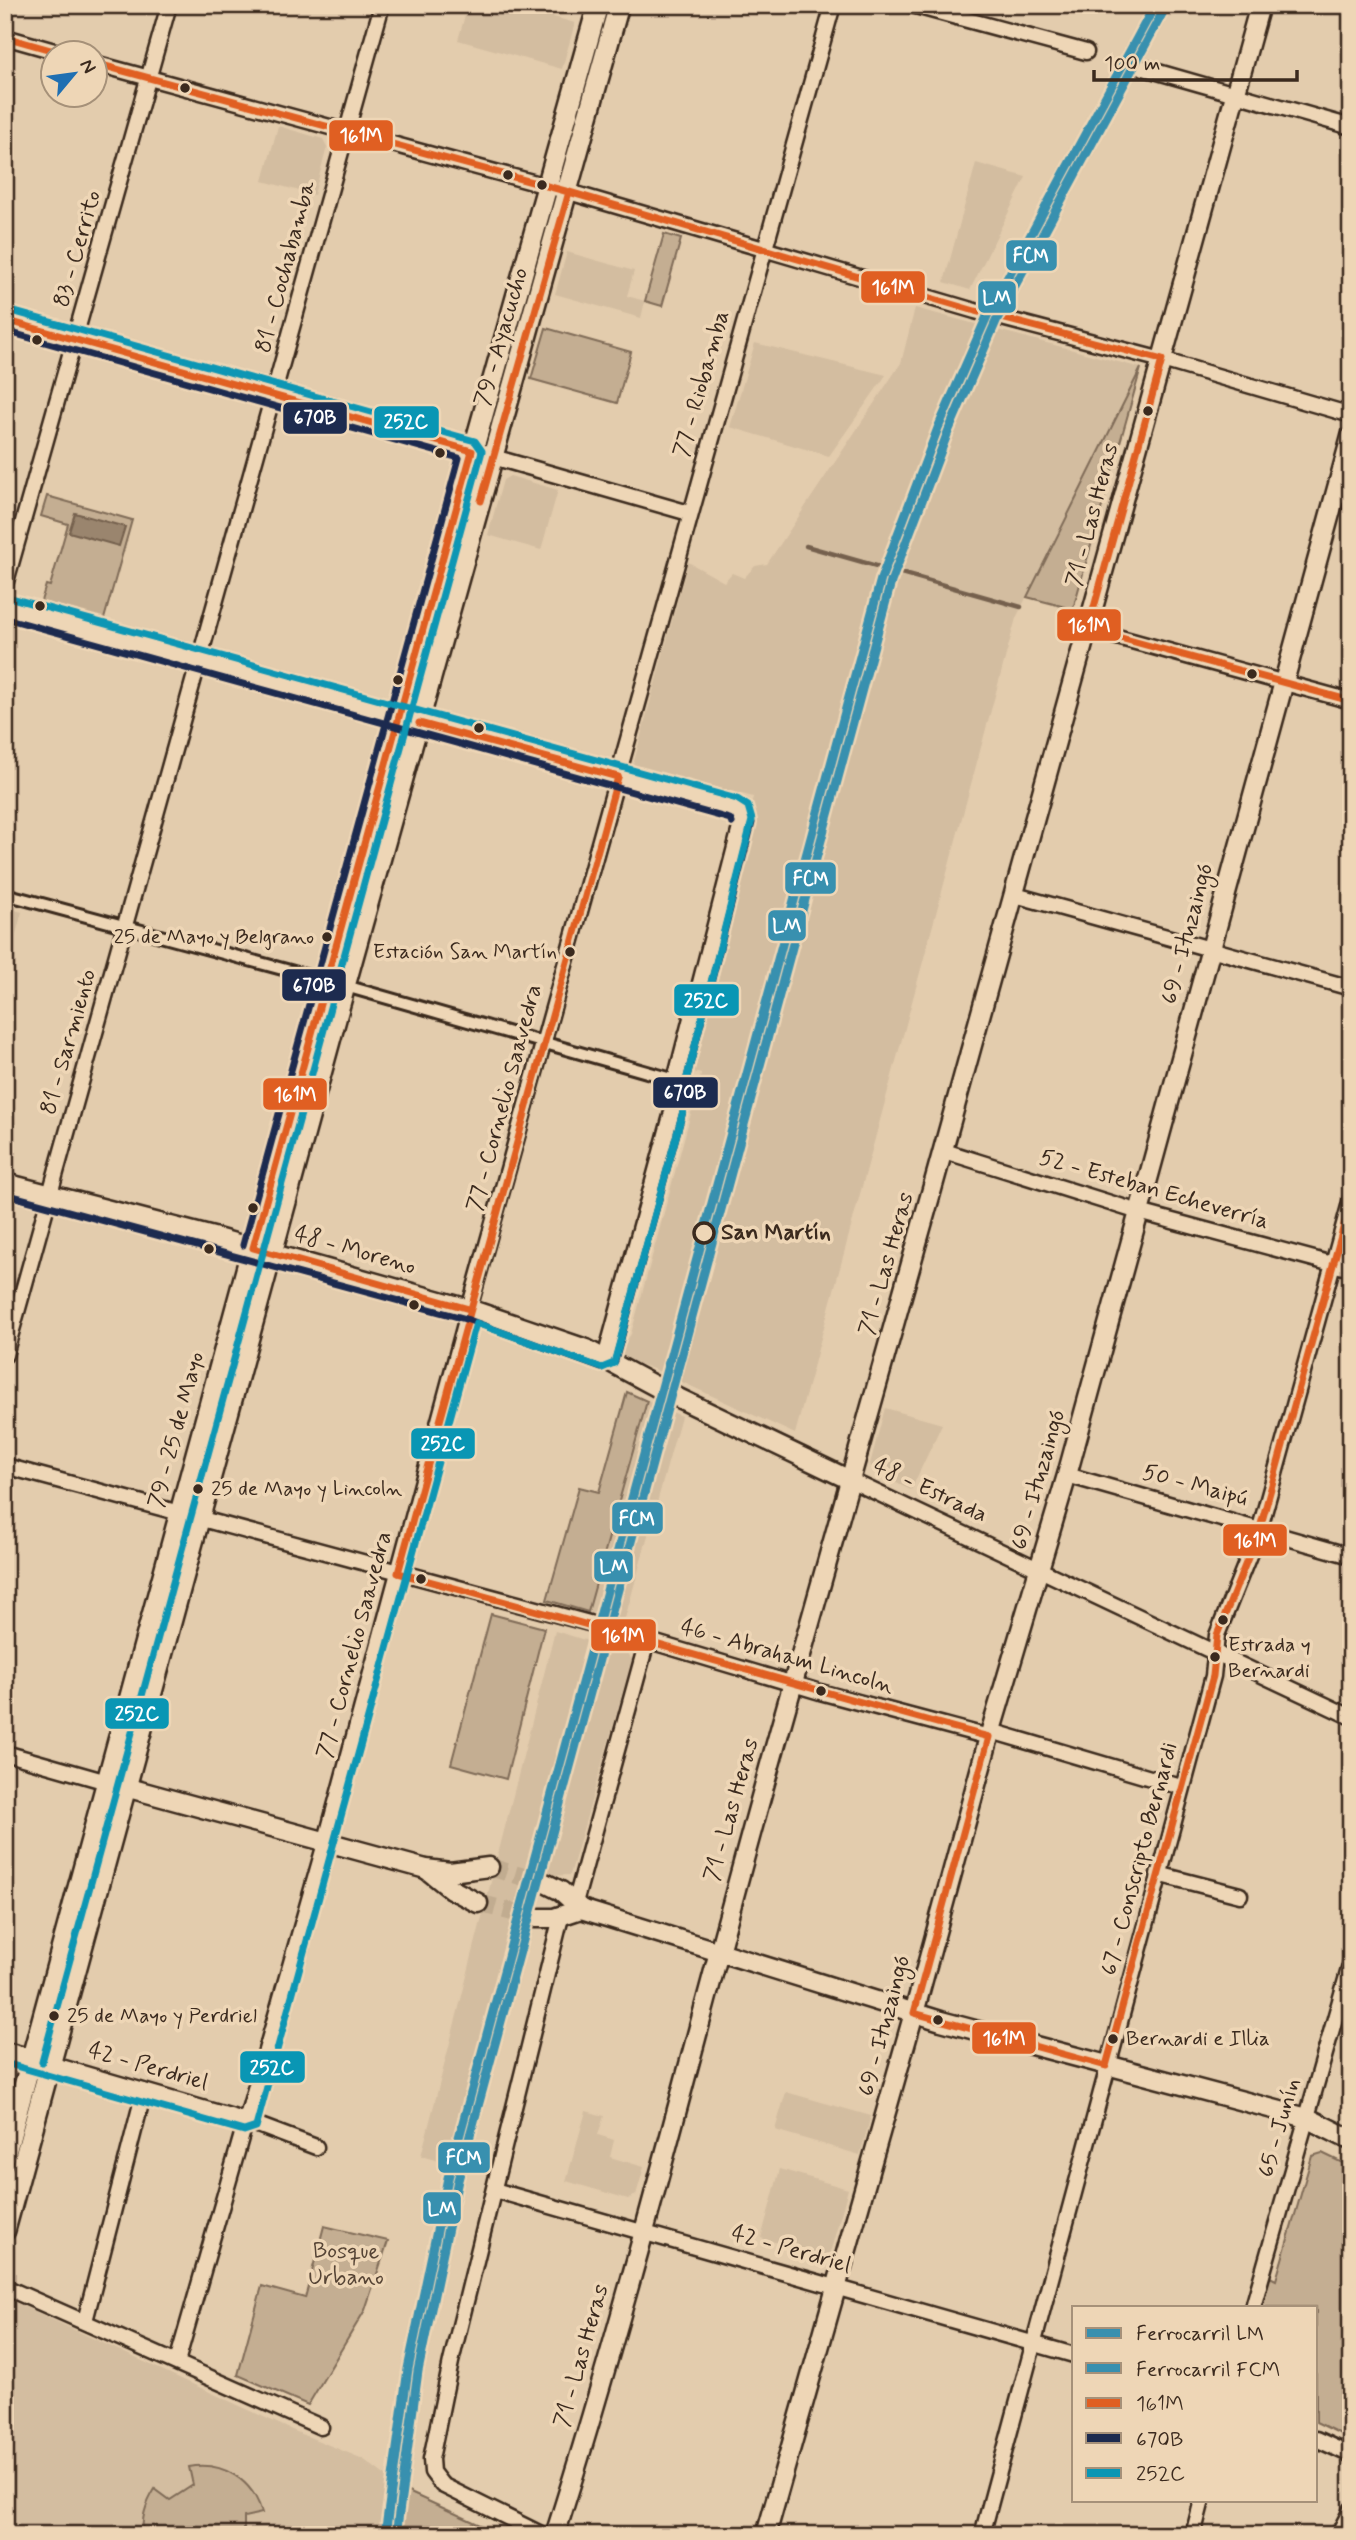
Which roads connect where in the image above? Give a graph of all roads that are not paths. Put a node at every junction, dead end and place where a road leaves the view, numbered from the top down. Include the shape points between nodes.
1 (169, 5) edge
2 (382, 5) edge
3 (598, 5) edge
4 (620, 5) edge
5 (833, 5) edge
6 (912, 5) edge
7 (1259, 5) edge
8 (5, 37) edge
9 (38, 46) edge
10 (1086, 52) dead end
11 (108, 67) edge
12 (1144, 68) dead end
13 (149, 79) junction
14 (1235, 94) junction
15 (1351, 127) edge
16 (347, 131) junction
17 (548, 186) junction
18 (569, 192) junction
19 (765, 249) junction
20 (5, 320) edge
21 (76, 340) junction
22 (1162, 360) junction
23 (274, 397) junction
24 (1351, 415) edge
25 (1351, 437) edge
26 (472, 451) junction
27 (493, 457) junction
28 (690, 513) junction
29 (5, 585) edge
30 (5, 607) edge
31 (1088, 629) junction
32 (200, 661) junction
33 (1284, 683) junction
34 (1351, 701) edge
35 (398, 716) junction
36 (419, 723) junction
37 (618, 777) junction
38 (5, 894) edge
39 (1015, 895) junction
40 (126, 926) junction
41 (1209, 948) junction
42 (325, 980) junction
43 (345, 986) junction
44 (1351, 988) edge
45 (543, 1044) junction
46 (675, 1080) junction
47 (944, 1151) junction
48 (5, 1183) edge
49 (48, 1195) junction
50 (1351, 1199) edge
51 (1139, 1212) junction
52 (253, 1248) junction
53 (273, 1253) junction
54 (1333, 1264) junction
55 (1351, 1269) edge
56 (469, 1309) junction
57 (5, 1355) edge
58 (605, 1358) junction
59 (5, 1466) edge
60 (1067, 1475) junction
61 (850, 1480) junction
62 (180, 1514) junction
63 (200, 1520) junction
64 (1260, 1528) junction
65 (1351, 1556) edge
66 (1038, 1569) junction
67 (398, 1573) junction
68 (647, 1641) junction
69 (1215, 1654) junction
70 (793, 1684) junction
71 (1351, 1717) edge
72 (990, 1734) junction
73 (5, 1753) edge
74 (107, 1782) junction
75 (128, 1787) junction
76 (1181, 1787) junction
77 (326, 1840) junction
78 (489, 1867) tunnel mouth
79 (426, 1869) junction
80 (1158, 1874) junction
81 (545, 1883) tunnel mouth
82 (1240, 1895) dead end
83 (478, 1903) tunnel mouth
84 (574, 1909) junction
85 (536, 1918) tunnel mouth
86 (718, 1950) junction
87 (1351, 1962) edge
88 (914, 2013) junction
89 (5, 2052) edge
90 (41, 2062) junction
91 (1106, 2066) junction
92 (144, 2091) junction
93 (1307, 2118) junction
94 (247, 2121) junction
95 (1351, 2127) edge
96 (1351, 2140) edge
97 (316, 2147) dead end
98 (5, 2156) edge
99 (494, 2190) junction
100 (5, 2230) edge
101 (642, 2233) junction
102 (5, 2287) edge
103 (837, 2289) junction
104 (1253, 2306) edge
105 (85, 2321) junction
106 (1035, 2344) junction
107 (1072, 2354) edge
108 (177, 2362) junction
109 (321, 2427) dead end
110 (1318, 2440) edge
111 (1351, 2455) edge
112 (1201, 2502) edge
113 (1351, 2510) edge
114 (543, 2535) edge
115 (555, 2535) edge
116 (766, 2535) edge
117 (982, 2535) edge
118 (1193, 2535) edge
119 (1339, 2535) edge

1 - 13 street, 83 - Cerrito
2 - 16 street, 81 - Cochabamba
3 - 17 main road, 79 - Ayacucho
4 - 18 main road, 79 - Ayacucho
5 - 19 street, 77 - Riobamba
6 - 10 street
7 - 14 street, 71 - Las Heras
8 - 9 street
11 - 13 street
12 - 14 street
13 - 16 street
13 - 21 street, 83 - Cerrito
14 - 15 street
14 - 22 street, 71 - Las Heras
16 - 17 street
16 - 23 street, 81 - Cochabamba
17 - 18 street
17 - 26 main road, 79 - Ayacucho
18 - 19 street
18 - 27 main road, 79 - Ayacucho
19 - 22 street
19 - 28 street, 77 - Riobamba
20 - 21 street
21 - 23 street
21 - 29 street, 83 - Cerrito
22 - 24 street
22 - 31 street, 71 - Las Heras
23 - 26 street
23 - 32 street, 81 - Cochabamba
25 - 33 street, 69 - Ituzaingó
26 - 27 street
26 - 35 main road, 79 - Ayacucho
27 - 28 street
27 - 36 main road, 79 - Ayacucho
28 - 37 street, 77 - Riobamba
30 - 32 street
31 - 33 street
31 - 39 street, 71 - Las Heras
32 - 35 street
32 - 40 street, 81 - Sarmiento
33 - 34 street
33 - 41 street, 69 - Ituzaingó
35 - 36 street
35 - 42 main road, 79 - 25 de Mayo
36 - 37 street
36 - 43 main road, 79 - 25 de Mayo
37 - 45 street, 77 - Cornelio Saavedra
37 - 46 street via 734,809 742,820
38 - 40 street
39 - 41 street
39 - 47 street, 71 - Las Heras
40 - 42 street
40 - 49 street, 81 - Sarmiento
41 - 44 street
41 - 51 street, 69 - Ituzaingó
42 - 43 street
42 - 52 main road, 79 - 25 de Mayo
43 - 45 street
43 - 53 main road, 79 - 25 de Mayo
45 - 46 street
45 - 56 street, 77 - Cornelio Saavedra
46 - 58 street via 676,1101
47 - 51 street, 52 - Esteban Echeverría
47 - 61 street, 71 - Las Heras
48 - 49 street, 48 - Moreno
49 - 52 street, 48 - Moreno
49 - 57 street, 81 - Sarmiento
50 - 54 street, 67 - Conscripto Bernardi
51 - 54 street, 52 - Esteban Echeverría
51 - 60 street, 69 - Ituzaingó
52 - 53 street, 48 - Moreno
52 - 62 main road, 79 - 25 de Mayo
53 - 56 street, 48 - Moreno
53 - 63 main road, 79 - 25 de Mayo
54 - 55 street, 52 - Esteban Echeverría
54 - 64 street, 67 - Conscripto Bernardi
56 - 58 street, 48 - Moreno
56 - 67 street, 77 - Cornelio Saavedra
58 - 61 street, 48 - Estrada
59 - 62 street, 46 - Abraham Lincoln
60 - 64 street, 50 - Maipú
60 - 66 street, 69 - Ituzaingó
61 - 66 street, 48 - Estrada
61 - 70 street, 71 - Las Heras
62 - 63 street, 46 - Abraham Lincoln
62 - 74 main road, 79 - 25 de Mayo
63 - 67 street, 46 - Abraham Lincoln
63 - 75 main road, 79 - 25 de Mayo
64 - 65 street, 50 - Maipú
64 - 69 street, 67 - Conscripto Bernardi via 1217,1635
66 - 69 street, 48 - Estrada
66 - 72 street, 69 - Ituzaingó
67 - 68 street, 46 - Abraham Lincoln
67 - 77 street, 77 - Cornelio Saavedra
68 - 70 street, 46 - Abraham Lincoln
68 - 84 street
69 - 71 street, 48 - Estrada
69 - 76 street, 67 - Conscripto Bernardi via 1213,1676
70 - 72 street, 46 - Abraham Lincoln
70 - 86 street, 71 - Las Heras
72 - 76 street, 46 - Abraham Lincoln
72 - 88 street, 69 - Ituzaingó
73 - 74 street
74 - 75 street
74 - 90 main road, 79 - 25 de Mayo
75 - 77 street
75 - 90 main road, 79 - 25 de Mayo
76 - 80 street, 67 - Conscripto Bernardi
77 - 79 street
77 - 94 street, 77 - Cornelio Saavedra
78 - 79 street via 450,1872
79 - 83 street
80 - 82 street
80 - 91 street, 67 - Conscripto Bernardi
81 - 84 street
84 - 85 street
84 - 86 street
84 - 99 street via 560,1921
86 - 88 street
86 - 101 street, 71 - Las Heras
87 - 93 street, 65 - Junín
88 - 91 street
88 - 103 street, 69 - Ituzaingó
89 - 90 street, 42 - Perdriel
90 - 92 street, 42 - Perdriel
90 - 98 main road, 79 - 25 de Mayo
90 - 100 main road, 79 - 25 de Mayo
91 - 93 street
91 - 106 street, 67 - Conscripto Bernardi
92 - 94 street, 42 - Perdriel
92 - 105 street
93 - 95 main road
93 - 96 main road
93 - 104 street, 65 - Junín
94 - 97 street, 42 - Perdriel
94 - 108 street, 77 - Cornelio Saavedra
99 - 101 street, 42 - Perdriel
99 - 114 street via 451,2362 432,2472 442,2485
101 - 103 street, 42 - Perdriel
101 - 115 street, 71 - Las Heras
102 - 105 street
103 - 106 street, 42 - Perdriel
103 - 116 street, 69 - Ituzaingó
105 - 108 street
106 - 107 street, 42 - Perdriel
106 - 117 street, 67 - Conscripto Bernardi
108 - 109 street
110 - 111 street
112 - 118 street
113 - 119 street

